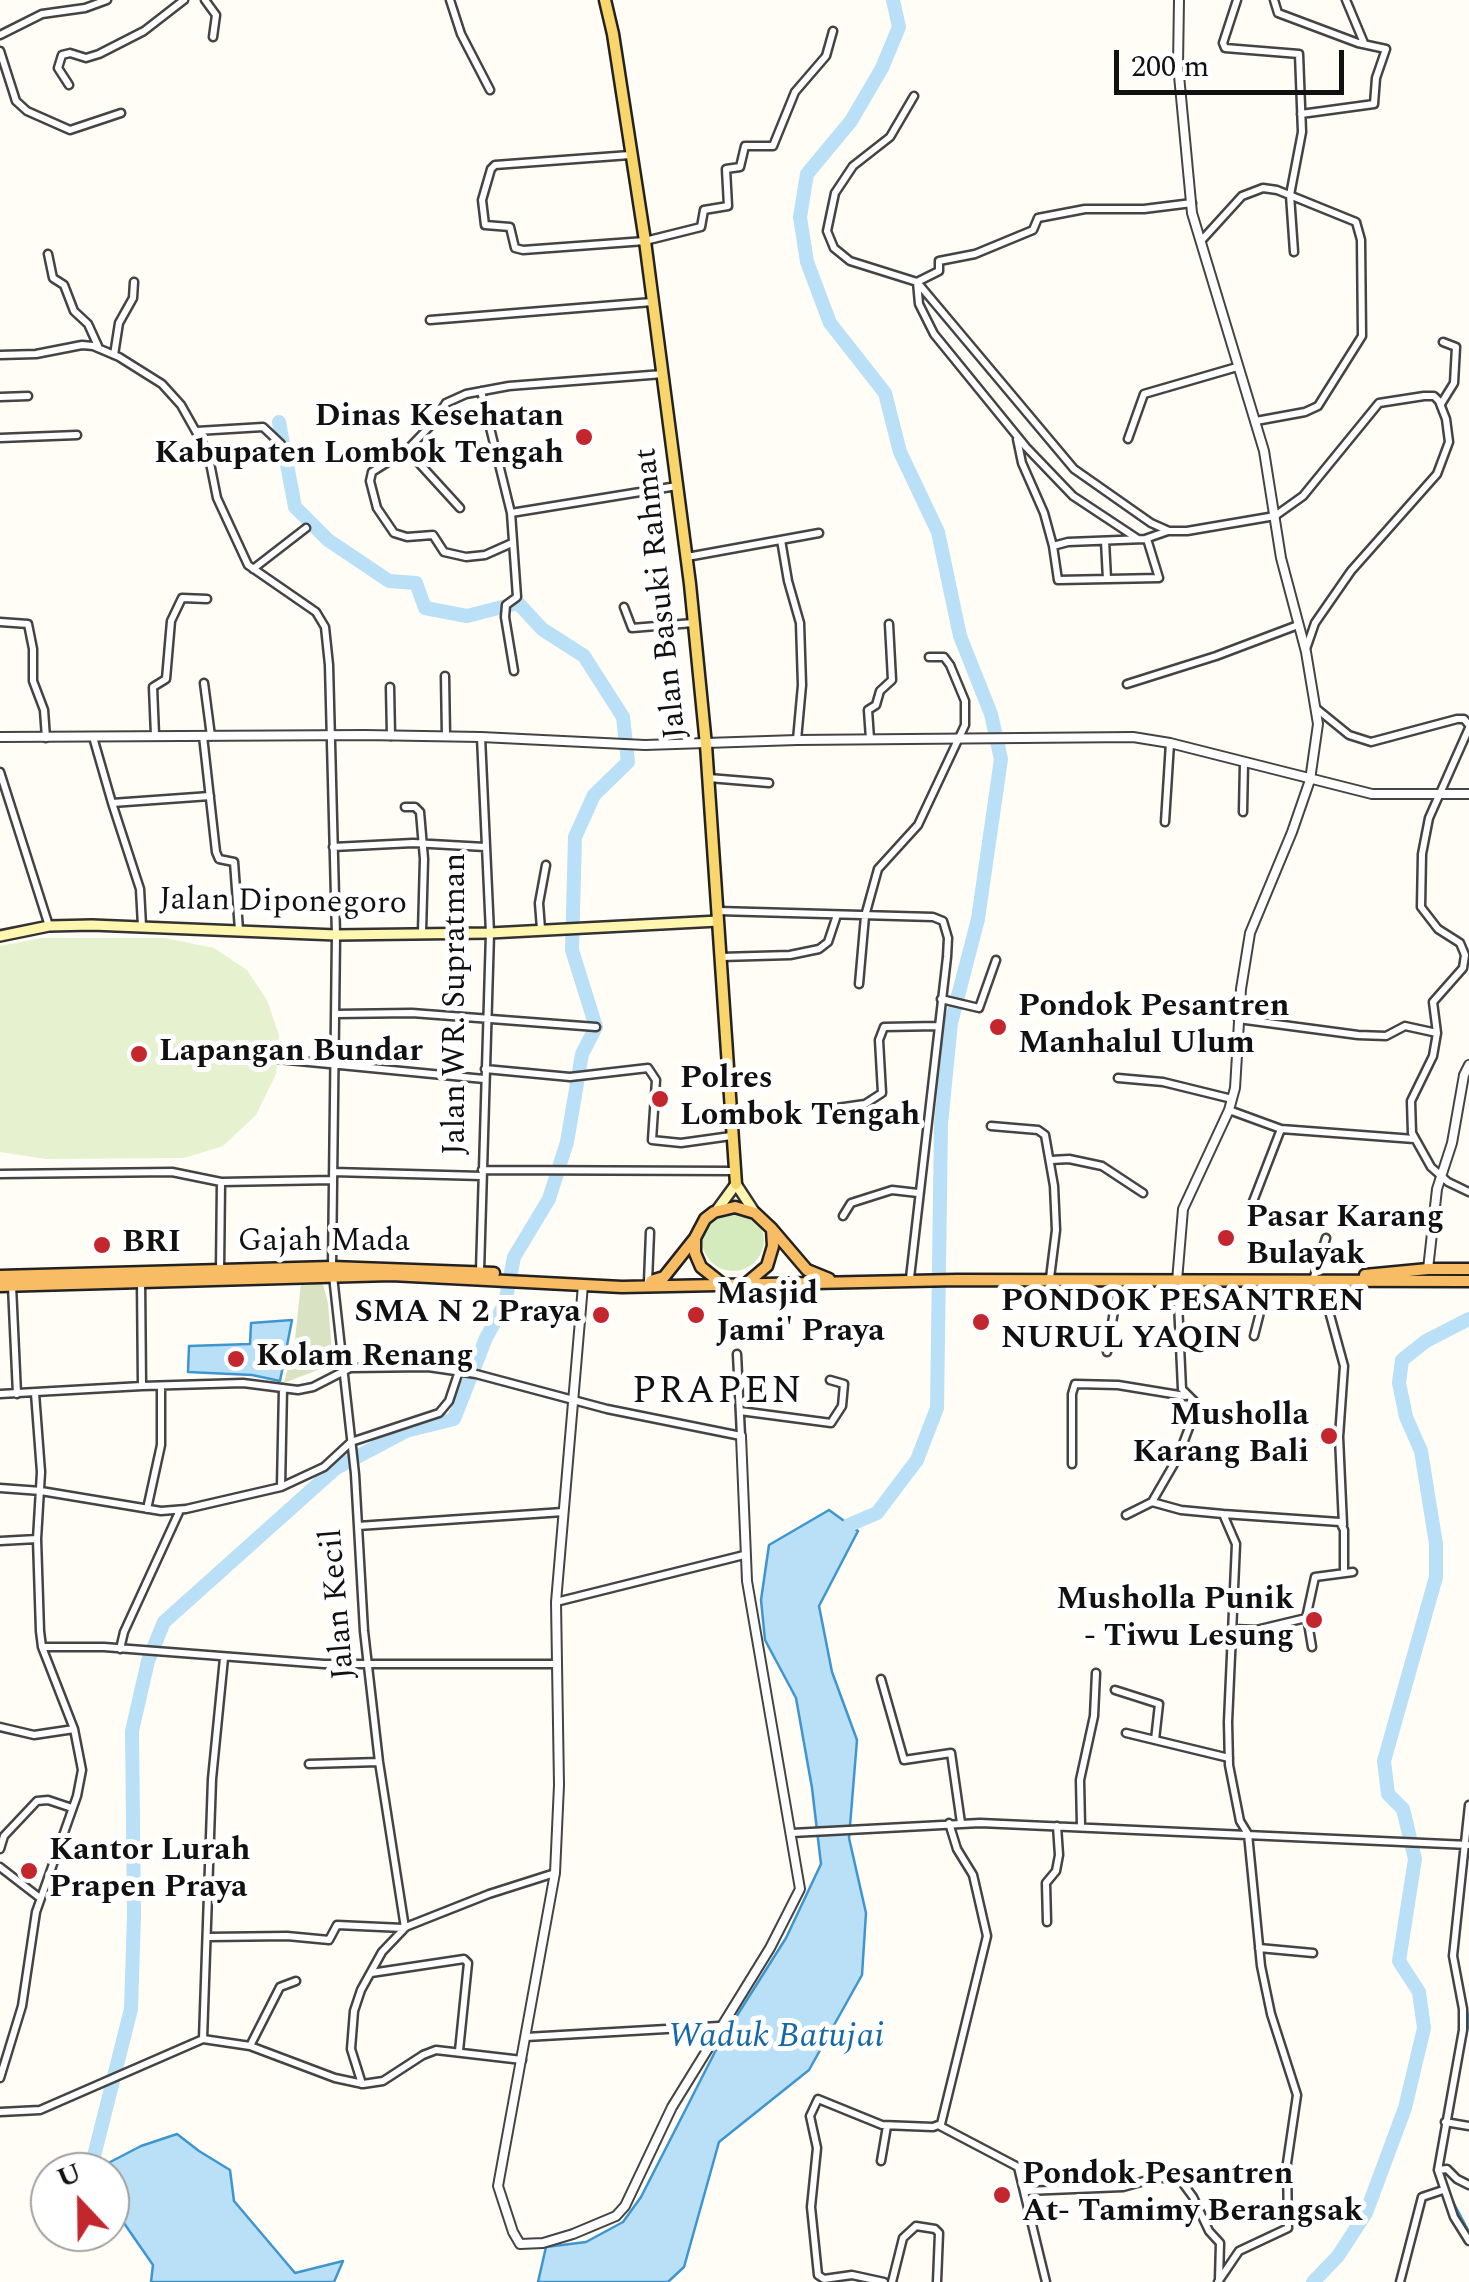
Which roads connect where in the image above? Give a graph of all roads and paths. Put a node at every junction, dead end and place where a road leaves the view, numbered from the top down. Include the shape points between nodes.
1 (107, 0) edge
2 (184, 0) edge
3 (205, 0) edge
4 (450, 0) edge
5 (604, 0) edge
6 (1179, 0) edge
7 (1237, 0) edge
8 (1274, 0) edge
9 (1346, 0) edge
10 (833, 31) dead end
11 (0, 35) edge
12 (213, 37) dead end
13 (1364, 44) junction
14 (0, 50) edge
15 (69, 85) dead end
16 (490, 90) dead end
17 (914, 96) dead end
18 (122, 113) dead end
19 (1301, 114) junction
20 (632, 155) junction
21 (1290, 196) junction
22 (1192, 204) junction
23 (645, 240) junction
24 (1200, 241) junction
25 (1294, 252) dead end
26 (48, 254) dead end
27 (134, 282) dead end
28 (917, 282) junction
29 (653, 302) junction
30 (430, 320) dead end
31 (1443, 342) dead end
32 (98, 348) junction
33 (0, 355) edge
34 (114, 355) junction
35 (1237, 367) junction
36 (664, 374) junction
37 (481, 390) junction
38 (28, 396) dead end
39 (0, 397) edge
40 (1441, 404) junction
41 (1256, 421) junction
42 (196, 431) junction
43 (1016, 434) junction
44 (78, 435) dead end
45 (0, 438) edge
46 (1128, 439) dead end
47 (281, 444) dead end
48 (408, 450) junction
49 (678, 485) junction
50 (460, 508) dead end
51 (511, 514) junction
52 (1275, 516) junction
53 (306, 528) dead end
54 (1169, 531) junction
55 (819, 534) dead end
56 (1142, 539) junction
57 (780, 540) junction
58 (1105, 541) junction
59 (512, 543) junction
60 (1053, 546) junction
61 (687, 557) junction
62 (253, 570) junction
63 (1107, 579) junction
64 (208, 599) dead end
65 (624, 608) dead end
66 (0, 622) edge
67 (694, 623) junction
68 (889, 624) dead end
69 (1298, 625) junction
70 (1306, 650) junction
71 (929, 657) dead end
72 (514, 671) dead end
73 (445, 676) dead end
74 (204, 682) dead end
75 (1127, 684) dead end
76 (390, 687) dead end
77 (1317, 709) junction
78 (1469, 726) edge
79 (155, 734) junction
80 (207, 736) junction
81 (332, 736) junction
82 (391, 736) junction
83 (446, 736) junction
84 (0, 737) edge
85 (93, 737) junction
86 (481, 737) junction
87 (46, 738) junction
88 (961, 738) junction
89 (870, 739) junction
90 (797, 740) junction
91 (1170, 743) junction
92 (706, 745) junction
93 (1244, 762) junction
94 (0, 772) edge
95 (708, 778) junction
96 (1310, 780) junction
97 (769, 783) dead end
98 (1469, 794) edge
99 (210, 796) junction
100 (1437, 796) junction
101 (112, 802) junction
102 (405, 807) dead end
103 (1243, 812) dead end
104 (1165, 822) dead end
105 (423, 843) junction
106 (333, 847) junction
107 (485, 847) junction
108 (546, 865) dead end
109 (837, 915) junction
110 (718, 916) junction
111 (865, 916) junction
112 (49, 926) junction
113 (142, 926) junction
114 (540, 929) junction
115 (239, 930) junction
116 (422, 932) junction
117 (490, 933) junction
118 (336, 935) junction
119 (0, 936) edge
120 (720, 957) junction
121 (996, 960) dead end
122 (858, 984) dead end
123 (941, 999) junction
124 (336, 1014) junction
125 (486, 1018) junction
126 (1238, 1019) junction
127 (938, 1026) junction
128 (596, 1027) dead end
129 (1438, 1033) junction
130 (278, 1059) dead end
131 (336, 1064) junction
132 (1469, 1066) edge
133 (485, 1069) junction
134 (1118, 1078) dead end
135 (484, 1080) junction
136 (1232, 1099) junction
137 (837, 1108) dead end
138 (1230, 1110) junction
139 (991, 1126) dead end
140 (1281, 1128) junction
141 (732, 1136) junction
142 (1414, 1138) junction
143 (1051, 1160) junction
144 (735, 1171) junction
145 (482, 1173) junction
146 (0, 1174) edge
147 (333, 1176) junction
148 (1442, 1176) junction
149 (221, 1182) junction
150 (736, 1184) junction
151 (1469, 1192) edge
152 (918, 1193) junction
153 (1142, 1193) dead end
154 (1252, 1204) dead end
155 (714, 1212) junction
156 (755, 1213) junction
157 (843, 1216) dead end
158 (772, 1229) junction
159 (650, 1232) dead end
160 (695, 1238) junction
161 (1326, 1238) dead end
162 (1428, 1269) junction
163 (1469, 1269) edge
164 (220, 1270) junction
165 (480, 1271) junction
166 (333, 1272) junction
167 (0, 1276) edge
168 (494, 1276) junction
169 (141, 1278) junction
170 (517, 1278) junction
171 (910, 1278) junction
172 (957, 1278) junction
173 (1050, 1278) junction
174 (1177, 1278) junction
175 (927, 1280) junction
176 (1120, 1280) junction
177 (1316, 1280) junction
178 (648, 1282) junction
179 (1268, 1282) junction
180 (1466, 1282) edge
181 (583, 1284) junction
182 (726, 1284) junction
183 (744, 1284) junction
184 (6, 1286) edge
185 (1254, 1336) dead end
186 (1107, 1352) dead end
187 (737, 1354) dead end
188 (343, 1371) junction
189 (462, 1372) junction
190 (830, 1380) dead end
191 (142, 1386) junction
192 (162, 1386) junction
193 (283, 1388) junction
194 (35, 1393) junction
195 (0, 1394) edge
196 (17, 1394) junction
197 (1186, 1396) junction
198 (571, 1400) junction
199 (740, 1411) junction
200 (741, 1436) junction
201 (351, 1446) junction
202 (1072, 1464) dead end
203 (281, 1487) junction
204 (0, 1488) edge
205 (41, 1491) junction
206 (1152, 1502) junction
207 (147, 1509) junction
208 (180, 1510) junction
209 (563, 1512) junction
210 (1223, 1514) junction
211 (1126, 1515) dead end
212 (1343, 1525) junction
213 (358, 1526) junction
214 (37, 1539) junction
215 (0, 1542) edge
216 (744, 1555) junction
217 (556, 1602) junction
218 (1307, 1617) junction
219 (1234, 1629) junction
220 (42, 1647) junction
221 (1312, 1647) dead end
222 (120, 1649) junction
223 (224, 1658) junction
224 (557, 1664) junction
225 (368, 1665) junction
226 (1096, 1673) dead end
227 (880, 1679) dead end
228 (1115, 1690) dead end
229 (0, 1727) edge
230 (74, 1729) junction
231 (1126, 1733) dead end
232 (1155, 1740) junction
233 (1229, 1758) junction
234 (379, 1762) junction
235 (309, 1764) dead end
236 (1469, 1805) edge
237 (72, 1808) junction
238 (949, 1823) junction
239 (961, 1823) junction
240 (1057, 1826) junction
241 (1081, 1826) junction
242 (792, 1833) junction
243 (1248, 1834) junction
244 (2, 1835) edge
245 (1467, 1845) edge
246 (0, 1849) edge
247 (0, 1867) edge
248 (555, 1873) junction
249 (40, 1898) junction
250 (1046, 1922) dead end
251 (404, 1928) junction
252 (208, 1937) junction
253 (1259, 1948) junction
254 (1313, 1953) dead end
255 (371, 1974) junction
256 (296, 1981) dead end
257 (1464, 1990) edge
258 (719, 2026) junction
259 (526, 2037) junction
260 (204, 2039) junction
261 (250, 2046) junction
262 (459, 2051) junction
263 (522, 2060) junction
264 (0, 2078) edge
265 (362, 2084) junction
266 (0, 2112) edge
267 (1448, 2122) junction
268 (887, 2126) junction
269 (940, 2126) junction
270 (1469, 2126) edge
271 (881, 2161) dead end
272 (1442, 2170) junction
273 (1469, 2185) edge
274 (1443, 2190) junction
275 (1026, 2191) junction
276 (1469, 2241) edge
277 (884, 2282) edge
278 (892, 2282) edge
279 (937, 2282) edge
280 (1046, 2282) edge
281 (1218, 2282) edge
282 (1400, 2282) edge

1 - 11 street via 42,14
2 - 15 street via 149,28 98,54 62,54 58,68
3 - 12 street via 216,15
4 - 16 street
5 - 20 main road, Jalan Basuki Rahmat
6 - 22 street via 1178,65
7 - 19 street via 1223,46 1298,52
8 - 13 street via 1278,13
9 - 13 street
10 - 23 street via 826,56 795,92 773,146 746,146 740,167 726,168 727,206 704,210 701,227
13 - 19 street via 1386,49 1374,104
14 - 18 street via 16,101 26,111 70,130
17 - 28 street via 890,137 842,180 827,231 834,248 850,260
19 - 21 street
20 - 23 main road, Jalan Basuki Rahmat
20 - 23 street via 495,165 482,200 484,221 510,226 513,244 523,250
21 - 24 street via 1251,191
21 - 25 street
21 - 41 street via 1356,222 1362,336 1318,406
22 - 24 street
22 - 28 street via 1084,208 1038,218 1033,230 940,262 940,272
23 - 29 main road, Jalan Basuki Rahmat
24 - 35 street
26 - 32 street via 53,278 64,285
27 - 34 street
28 - 43 street via 918,304 934,334
28 - 54 street via 1074,469
29 - 30 street
29 - 36 main road, Jalan Basuki Rahmat
31 - 40 street via 1456,347 1454,383
32 - 33 street
32 - 34 street
34 - 42 street via 162,384
35 - 41 street
35 - 46 street via 1144,394
36 - 37 street
36 - 49 main road, Jalan Basuki Rahmat
37 - 48 street via 446,404
37 - 51 street
38 - 39 street
40 - 52 street via 1434,396 1379,402 1303,496
40 - 70 street via 1449,439 1436,474 1351,571 1315,623
41 - 52 street
42 - 47 street via 263,427
42 - 62 street via 226,519
43 - 56 street via 1073,496
43 - 60 street
44 - 45 street
48 - 50 street
48 - 59 street via 370,477 376,508 392,531 434,536 444,552 466,558
49 - 51 street
49 - 61 main road, Jalan Basuki Rahmat
51 - 59 street
52 - 54 street
52 - 69 street
53 - 62 street
54 - 56 street
55 - 57 street
56 - 58 street
56 - 63 street via 1159,577
57 - 61 street
57 - 90 street via 800,624
58 - 60 street
58 - 63 street
59 - 72 street via 517,597 504,617
60 - 63 street via 1059,580
61 - 67 main road, Jalan Basuki Rahmat
62 - 81 street, Jalan Kecil via 324,621
64 - 79 street via 182,598 170,621 166,679 153,686
65 - 67 street via 632,628
66 - 87 street via 28,624
67 - 92 main road, Jalan Basuki Rahmat
68 - 89 street via 892,680 868,710
69 - 70 street
69 - 75 street
70 - 77 street
71 - 88 street via 946,658 963,694
73 - 83 street
74 - 80 street
76 - 82 street
77 - 78 street via 1349,735 1371,742 1456,719
77 - 96 street
78 - 100 street
79 - 80 street
79 - 85 street
80 - 81 street
80 - 99 street
81 - 82 street
81 - 106 street, Jalan Kecil
82 - 83 street
83 - 86 street
84 - 87 street
85 - 87 street
85 - 101 street
86 - 92 street
86 - 107 street, Jalan WR. Supratman
88 - 89 street
88 - 91 street via 1133,737
88 - 111 street via 918,825 878,869
89 - 90 street
90 - 92 street
91 - 93 street
91 - 104 street
92 - 95 main road, Jalan Basuki Rahmat
93 - 96 street
93 - 103 street
94 - 112 street
95 - 97 street
95 - 110 main road, Jalan Basuki Rahmat
96 - 100 street via 1372,794
96 - 126 street via 1250,933
98 - 100 street
99 - 101 street
99 - 115 street via 217,857 235,865
100 - 129 street via 1424,836 1421,906 1460,943 1466,960 1433,1002
101 - 113 street via 140,889
102 - 105 street via 420,811
105 - 106 street
105 - 107 street
105 - 116 street
106 - 118 street, Jalan Kecil
107 - 117 street, Jalan WR. Supratman
108 - 114 street
109 - 110 street
109 - 111 street
109 - 120 street via 819,950
110 - 114 main road, Jalan Diponegoro
110 - 120 main road, Jalan Basuki Rahmat
111 - 122 street
111 - 123 street via 943,922 948,938
112 - 113 main road, Jalan Diponegoro
112 - 119 main road, Jalan Diponegoro
113 - 115 main road, Jalan Diponegoro
114 - 117 main road, Jalan Diponegoro
115 - 118 main road, Jalan Diponegoro
116 - 117 main road, Jalan Diponegoro
116 - 118 main road, Jalan Diponegoro
117 - 125 street, Jalan WR. Supratman
118 - 124 street, Jalan Kecil
120 - 141 main road, Jalan Basuki Rahmat
121 - 123 street via 974,1009
123 - 127 street
124 - 125 street
124 - 131 street, Jalan Kecil
125 - 128 street
125 - 133 street, Jalan WR. Supratman
126 - 129 street via 1358,1035 1386,1036 1406,1026
126 - 136 street
127 - 137 street via 884,1027 882,1093 865,1104
127 - 152 street
129 - 142 street via 1411,1101
130 - 131 street
131 - 135 street
131 - 147 street, Jalan Kecil
132 - 148 street
133 - 135 street, Jalan WR. Supratman
133 - 141 street via 570,1077 652,1070 654,1141
134 - 136 street
135 - 145 street, Jalan WR. Supratman
136 - 138 street
138 - 140 street
138 - 174 street via 1182,1209
139 - 143 street via 1044,1132
140 - 142 street
140 - 154 street
141 - 144 main road, Jalan Basuki Rahmat
142 - 148 street
143 - 153 street via 1102,1166
143 - 173 street via 1056,1230
144 - 145 street
144 - 150 main road, Jalan Basuki Rahmat
145 - 147 street
145 - 165 street, Jalan WR. Supratman
146 - 149 street via 172,1172
147 - 149 street
147 - 166 street, Jalan Kecil
148 - 151 street
148 - 162 street
149 - 164 street
150 - 155 main road
150 - 156 main road
152 - 157 street via 892,1190 851,1203
152 - 171 street
155 - 156 highway via 734,1207
155 - 160 highway
156 - 158 highway
158 - 171 highway via 816,1277
158 - 183 highway via 767,1266
159 - 178 street
160 - 178 highway via 664,1276
160 - 182 highway via 701,1268
161 - 177 street
162 - 163 highway
162 - 177 highway
164 - 166 highway, Gajah Mada
164 - 169 highway, Gajah Mada
165 - 166 highway, Gajah Mada
165 - 168 highway, Gajah Mada
166 - 168 highway, Gajah Mada
166 - 169 highway, Gajah Mada
166 - 188 street, Jalan Kecil
167 - 169 highway, Gajah Mada
168 - 170 highway
169 - 184 highway, Gajah Mada
169 - 191 street
170 - 178 highway
170 - 181 highway
171 - 175 highway
172 - 173 highway
172 - 175 highway
172 - 176 highway
173 - 174 highway
174 - 176 highway
174 - 177 highway
174 - 179 highway
174 - 197 street
175 - 183 highway
176 - 186 street
177 - 179 highway
177 - 180 highway
177 - 212 street via 1344,1366
179 - 185 street
181 - 182 highway
181 - 198 street
182 - 183 highway
184 - 196 street
187 - 199 street
188 - 189 street via 381,1366
188 - 193 street via 304,1390
188 - 201 street, Jalan Kecil
189 - 198 street
189 - 201 street via 439,1413
190 - 199 street via 844,1384 842,1406 831,1423
191 - 192 street
191 - 194 street
192 - 193 street
192 - 207 street via 161,1445
193 - 203 street
194 - 196 street
194 - 205 street
195 - 196 street
197 - 202 street via 1076,1384
197 - 206 street via 1196,1406 1188,1432
198 - 200 street
198 - 209 street
199 - 200 street
200 - 216 street
201 - 203 street
201 - 213 street, Jalan Kecil
203 - 208 street
204 - 205 street
205 - 207 street
205 - 214 street
206 - 210 street
206 - 211 street
207 - 208 street
208 - 222 street
209 - 213 street
209 - 217 street
210 - 212 street
210 - 219 street via 1237,1549
212 - 218 street via 1348,1571 1315,1576
213 - 225 street, Jalan Kecil
214 - 215 street
214 - 220 street
216 - 217 street
216 - 242 street
217 - 224 street
218 - 219 street
218 - 221 street
219 - 233 street
220 - 222 street
220 - 230 street
222 - 223 street
223 - 225 street
223 - 252 street via 212,1779
224 - 225 street
224 - 248 street
225 - 234 street, Jalan Kecil
226 - 241 street via 1080,1780
227 - 239 street via 904,1759 952,1753
228 - 232 street via 1159,1704
229 - 230 street via 34,1735
230 - 237 street via 82,1770
231 - 232 street
232 - 233 street
233 - 243 street
234 - 235 street
234 - 251 street, Jalan Kecil
236 - 245 street
237 - 244 street via 37,1801
237 - 249 street
238 - 239 street
238 - 242 street
238 - 269 street via 973,1875 987,1936
239 - 240 street
240 - 241 street
240 - 250 street via 1059,1855 1046,1883
241 - 243 street
242 - 258 street via 798,1895
243 - 245 street
243 - 253 street
244 - 246 street
245 - 257 street via 1454,1944
247 - 249 street
248 - 251 street
248 - 259 street
249 - 264 street via 22,2006
251 - 252 street via 338,1925 328,1940
251 - 255 street
252 - 260 street
253 - 254 street
253 - 281 street via 1297,2095 1286,2163 1289,2225 1239,2251
255 - 262 street via 464,1959
255 - 265 street via 354,2011 351,2038
256 - 261 street via 280,1987
257 - 267 street
258 - 259 street
258 - 263 street via 622,2210 573,2234 532,2244 518,2242 498,2190
259 - 263 street
260 - 261 street
260 - 266 street via 40,2110
261 - 265 street
262 - 263 street
262 - 265 street via 432,2050 383,2081
267 - 270 street
267 - 272 street
268 - 269 street
268 - 271 street
268 - 277 street via 825,2100 817,2100 810,2116 817,2148 811,2215 818,2275
269 - 275 street via 1018,2167
272 - 273 street
272 - 274 street
274 - 276 street
274 - 282 street via 1422,2197
275 - 280 street
275 - 281 street via 1178,2178 1220,2243
278 - 279 street via 903,2238 916,2226 939,2234

